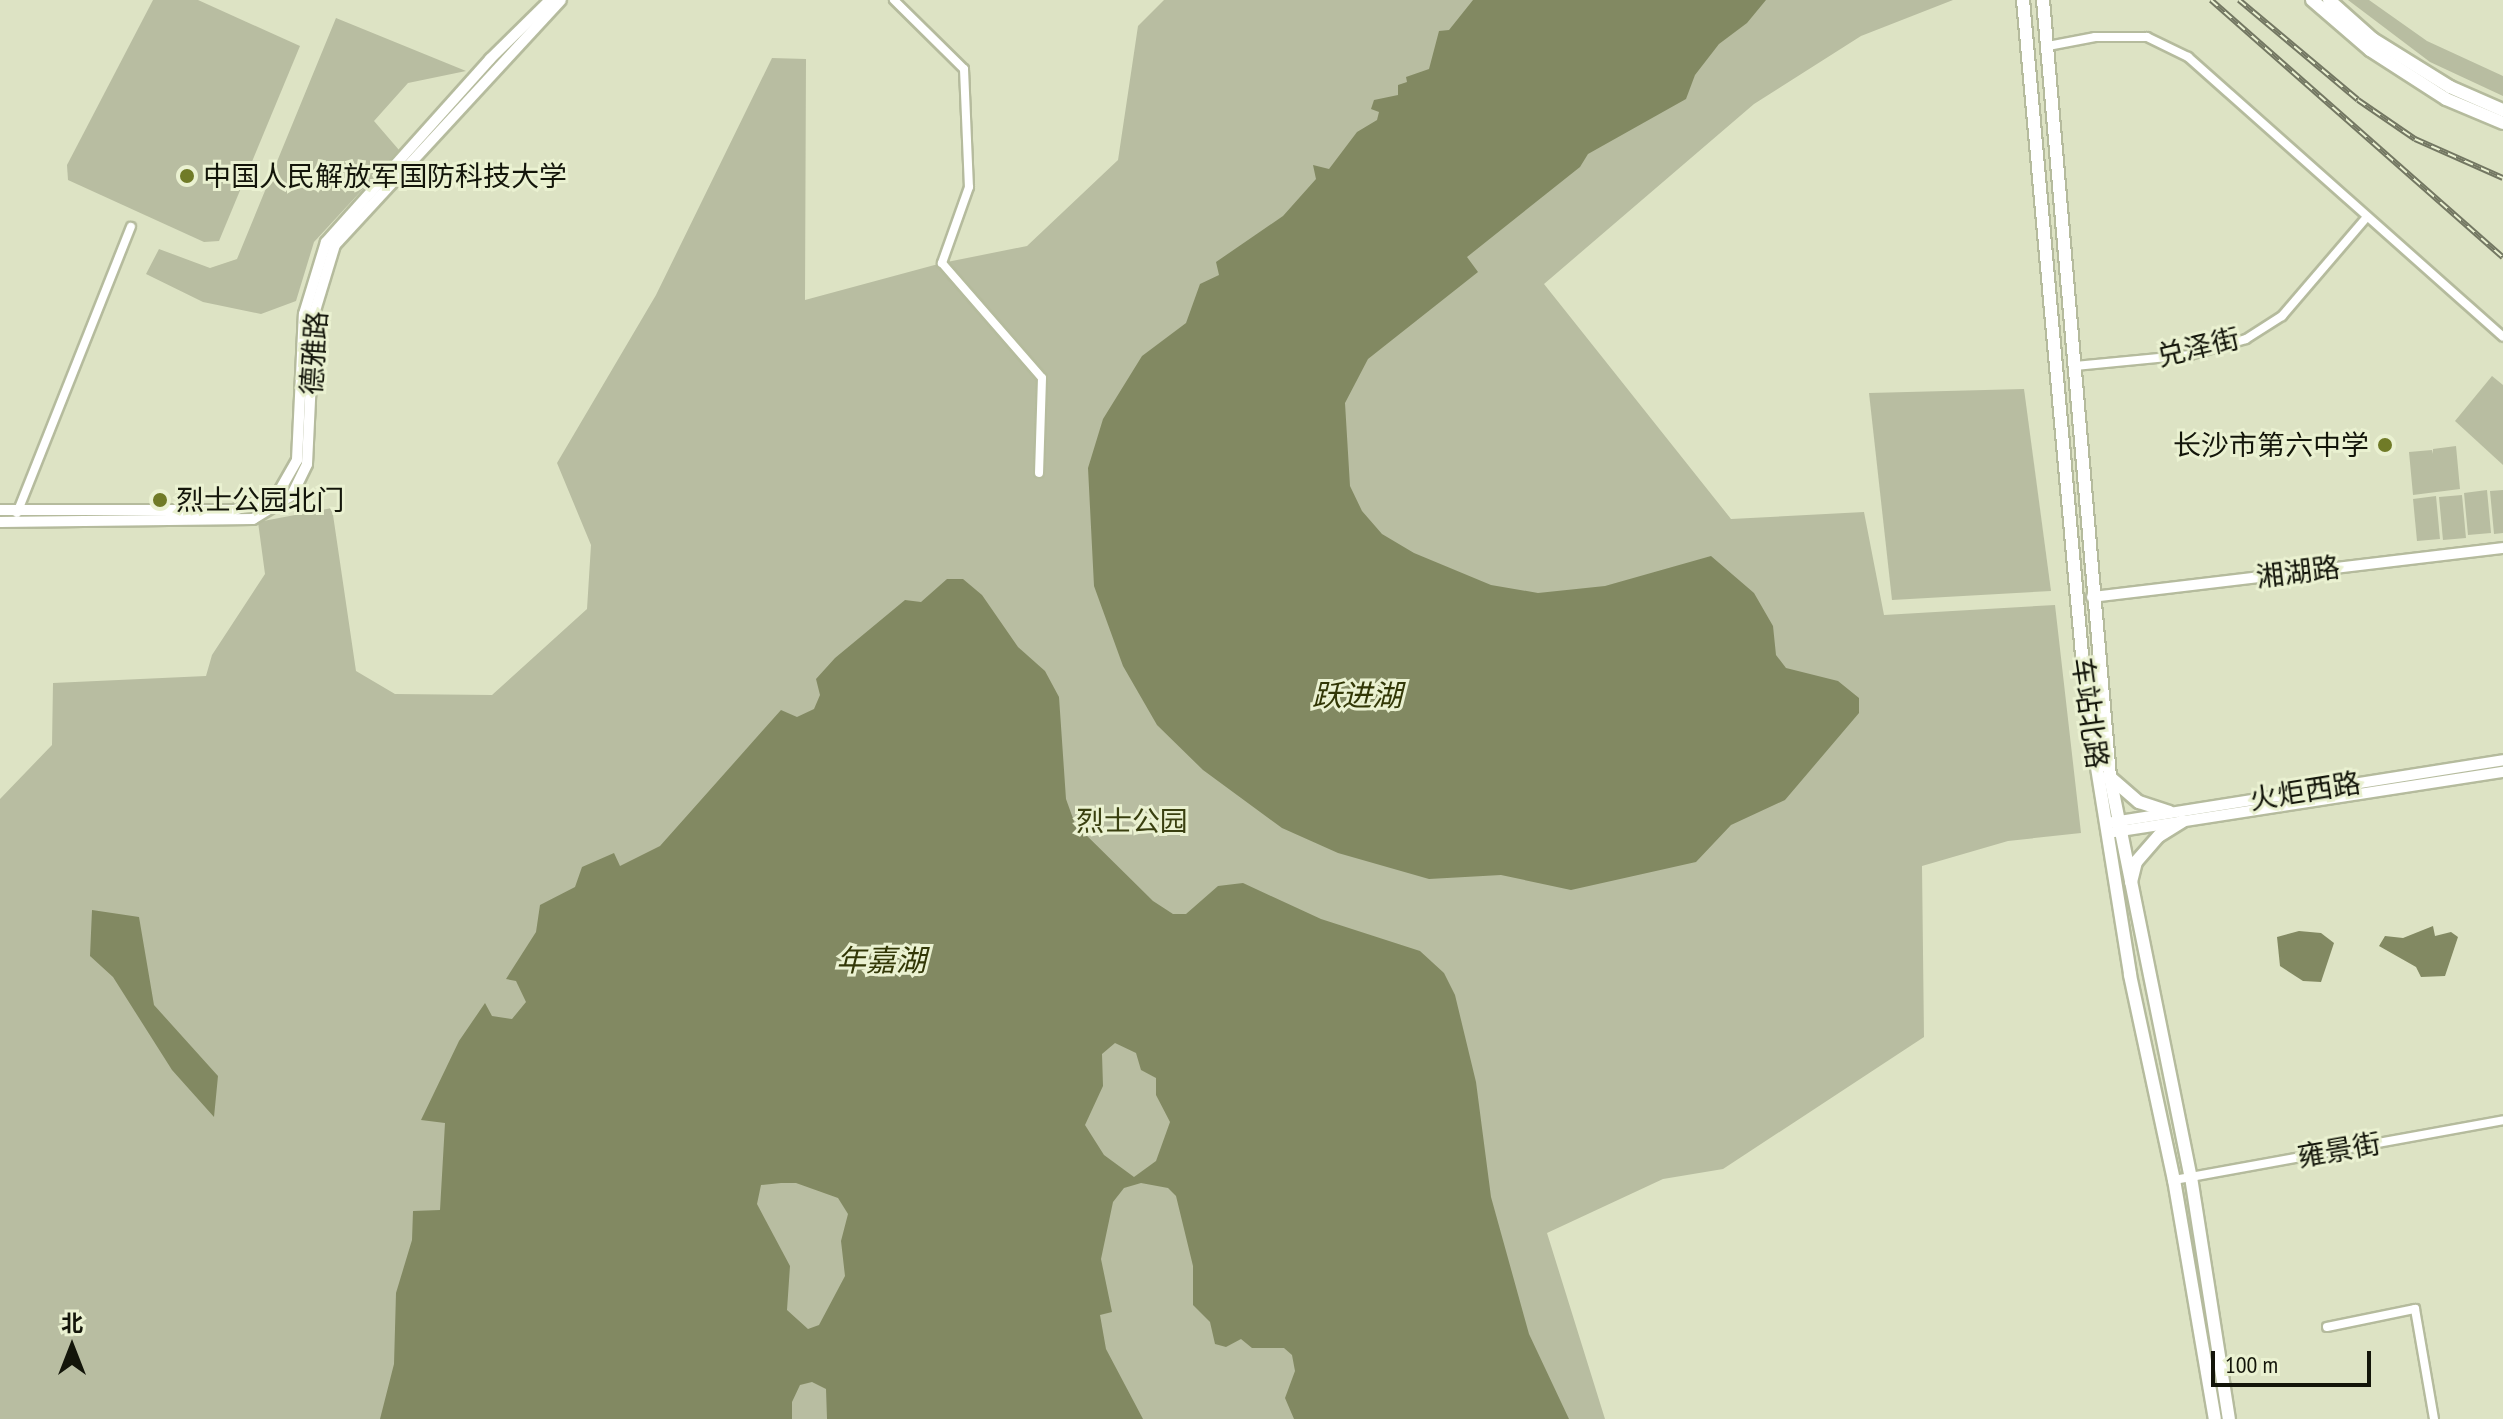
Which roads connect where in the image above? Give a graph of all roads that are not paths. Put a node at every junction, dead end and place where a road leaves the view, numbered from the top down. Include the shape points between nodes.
1 (550, 0) edge
2 (561, 0) edge
3 (894, 0) edge
4 (2023, 0) edge
5 (2043, 0) edge
6 (2312, 0) edge
7 (2329, 0) edge
8 (2048, 46) junction
9 (2503, 110) edge
10 (2503, 123) edge
11 (2367, 217) junction
12 (131, 227) dead end
13 (2503, 337) edge
14 (2075, 366) junction
15 (1039, 473) dead end
16 (0, 510) edge
17 (17, 510) junction
18 (0, 522) edge
19 (17, 522) junction
20 (2503, 548) edge
21 (2092, 597) junction
22 (2503, 760) edge
23 (2503, 772) edge
24 (2110, 777) junction
25 (2169, 812) junction
26 (2183, 821) junction
27 (2112, 827) junction
28 (2130, 889) junction
29 (2503, 1120) edge
30 (2191, 1177) junction
31 (2174, 1180) junction
32 (2327, 1327) dead end
33 (2215, 1419) edge
34 (2229, 1419) edge
35 (2434, 1419) edge

1 - 17 street, 德雅路 via 326,242 304,314 297,460 276,497 234,510
2 - 19 street, 德雅路 via 335,245 314,314 307,464 292,495 253,519
3 - 15 street via 964,69 969,187 942,263 1042,378
4 - 27 main road, 车站北路 via 2086,699
5 - 8 main road, 车站北路
6 - 10 main road via 2370,50 2446,99
7 - 9 main road via 2373,39 2450,87
8 - 11 street via 2095,37 2147,37 2188,57
8 - 14 main road, 车站北路
11 - 13 street
11 - 14 street, 兑泽街 via 2282,316 2246,339 2190,355
12 - 17 street
14 - 21 main road, 车站北路
16 - 17 street, 德雅路
17 - 19 street
18 - 19 street, 德雅路
20 - 21 street, 湘湖路
21 - 24 main road, 车站北路
22 - 25 street, 火炬西路
23 - 26 street, 火炬西路
24 - 25 main road via 2139,802
24 - 27 main road, 车站北路
25 - 27 street, 火炬西路
26 - 27 street, 火炬西路
26 - 28 main road via 2159,836 2136,862
27 - 28 main road, 车站北路
27 - 31 main road, 车站北路 via 2130,975
28 - 30 main road, 车站北路
29 - 30 street, 雍景街
30 - 31 street, 雍景街
30 - 34 main road, 车站北路
31 - 33 main road, 车站北路
32 - 35 street via 2415,1309

